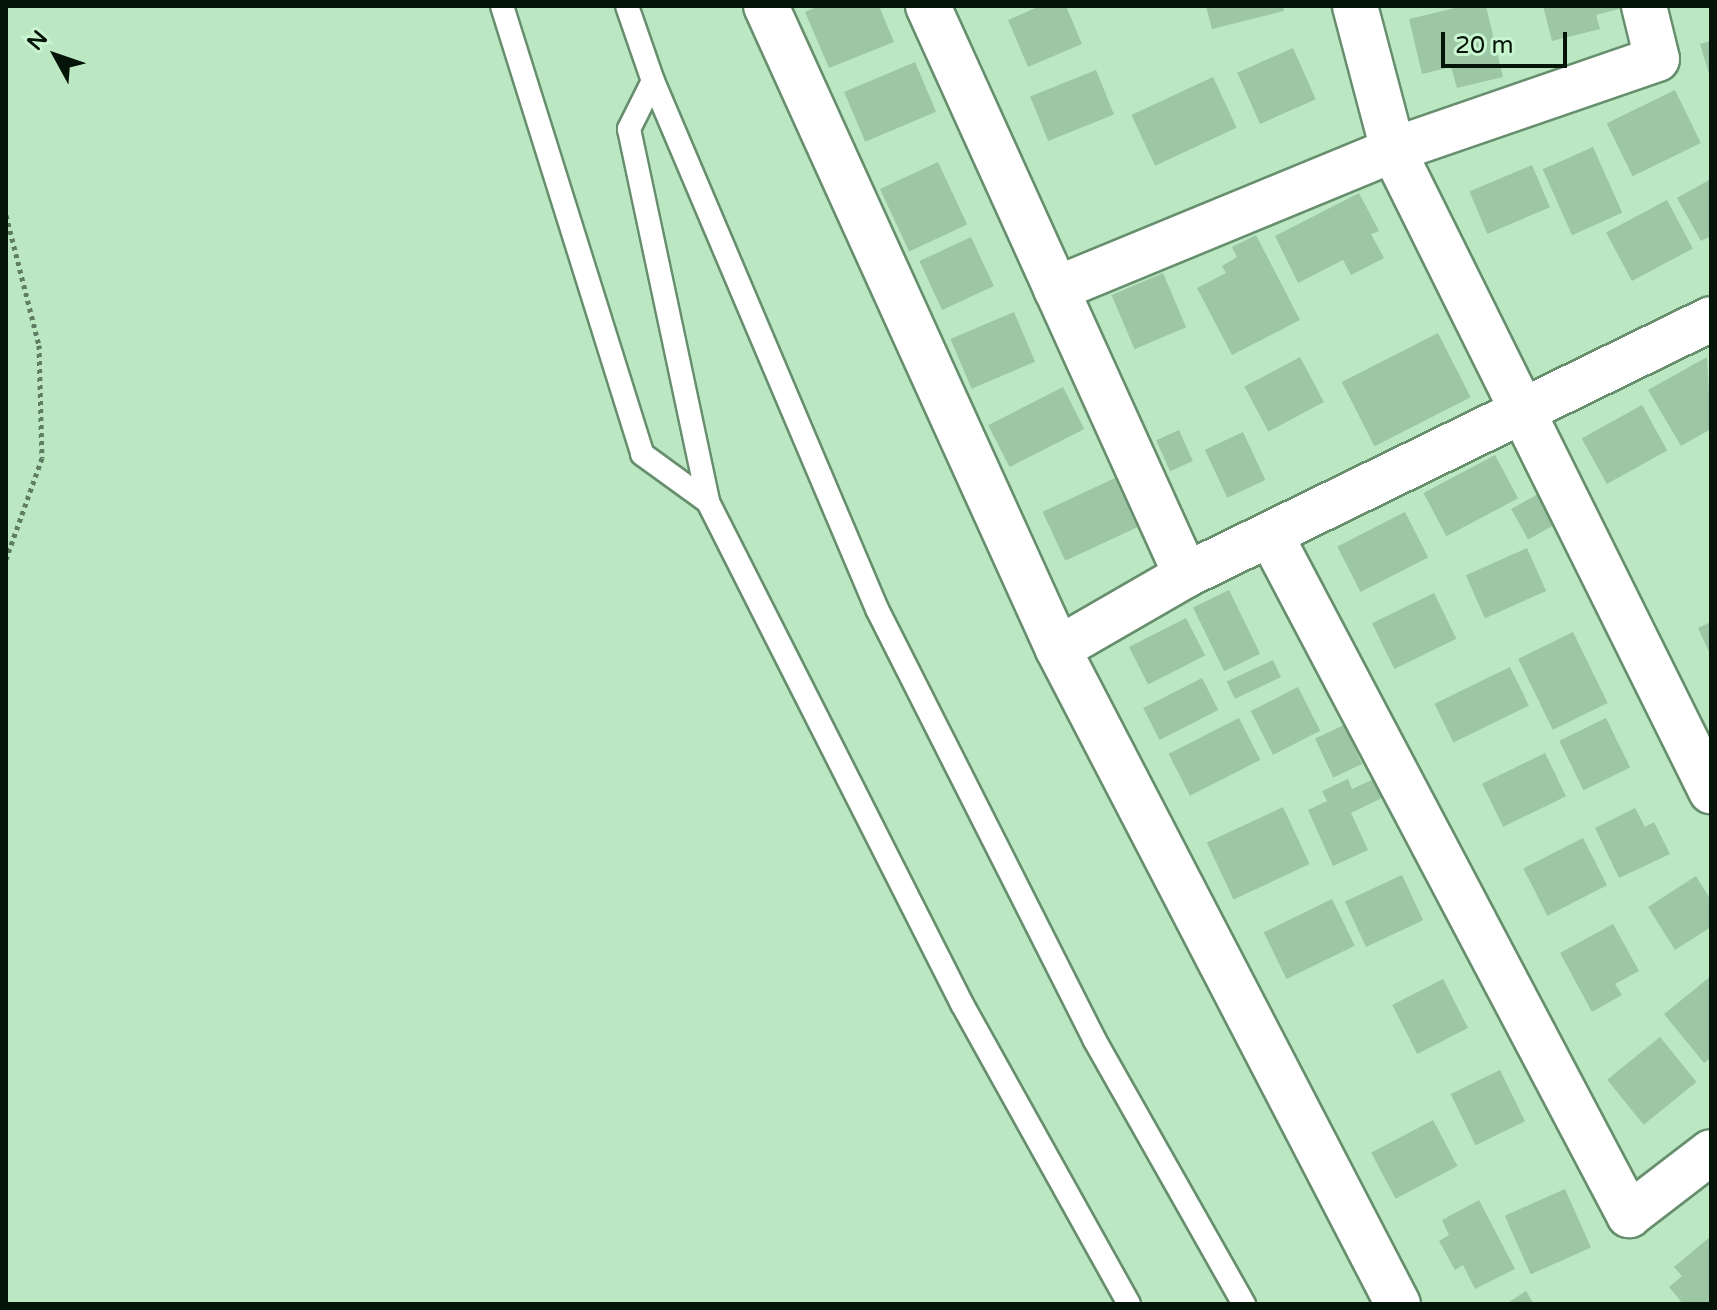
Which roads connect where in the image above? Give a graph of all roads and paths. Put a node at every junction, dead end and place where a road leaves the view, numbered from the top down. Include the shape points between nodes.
1 (502, 6) edge
2 (627, 6) edge
3 (766, 6) edge
4 (928, 6) edge
5 (1355, 6) edge
6 (1644, 6) edge
7 (653, 81) junction
8 (1393, 150) junction
9 (6, 215) edge
10 (1056, 289) junction
11 (1711, 319) edge
12 (1521, 410) junction
13 (708, 502) junction
14 (1271, 536) junction
15 (6, 559) edge
16 (1186, 575) junction
17 (1058, 649) junction
18 (1711, 791) edge
19 (1711, 1152) edge
20 (1129, 1304) edge
21 (1244, 1304) edge
22 (1398, 1304) edge

1 - 13 lane via 642,454
2 - 7 lane
3 - 17 street
4 - 10 street
5 - 8 street
6 - 8 street via 1657,59
7 - 13 lane via 629,129
7 - 21 lane via 877,609 1094,1039
8 - 10 street
8 - 12 street
9 - 15 path via 39,345 42,458
10 - 16 street
11 - 12 street
12 - 14 street
12 - 18 street
13 - 20 lane via 962,1004
14 - 16 street
14 - 19 street via 1629,1215
16 - 17 street
17 - 22 street

